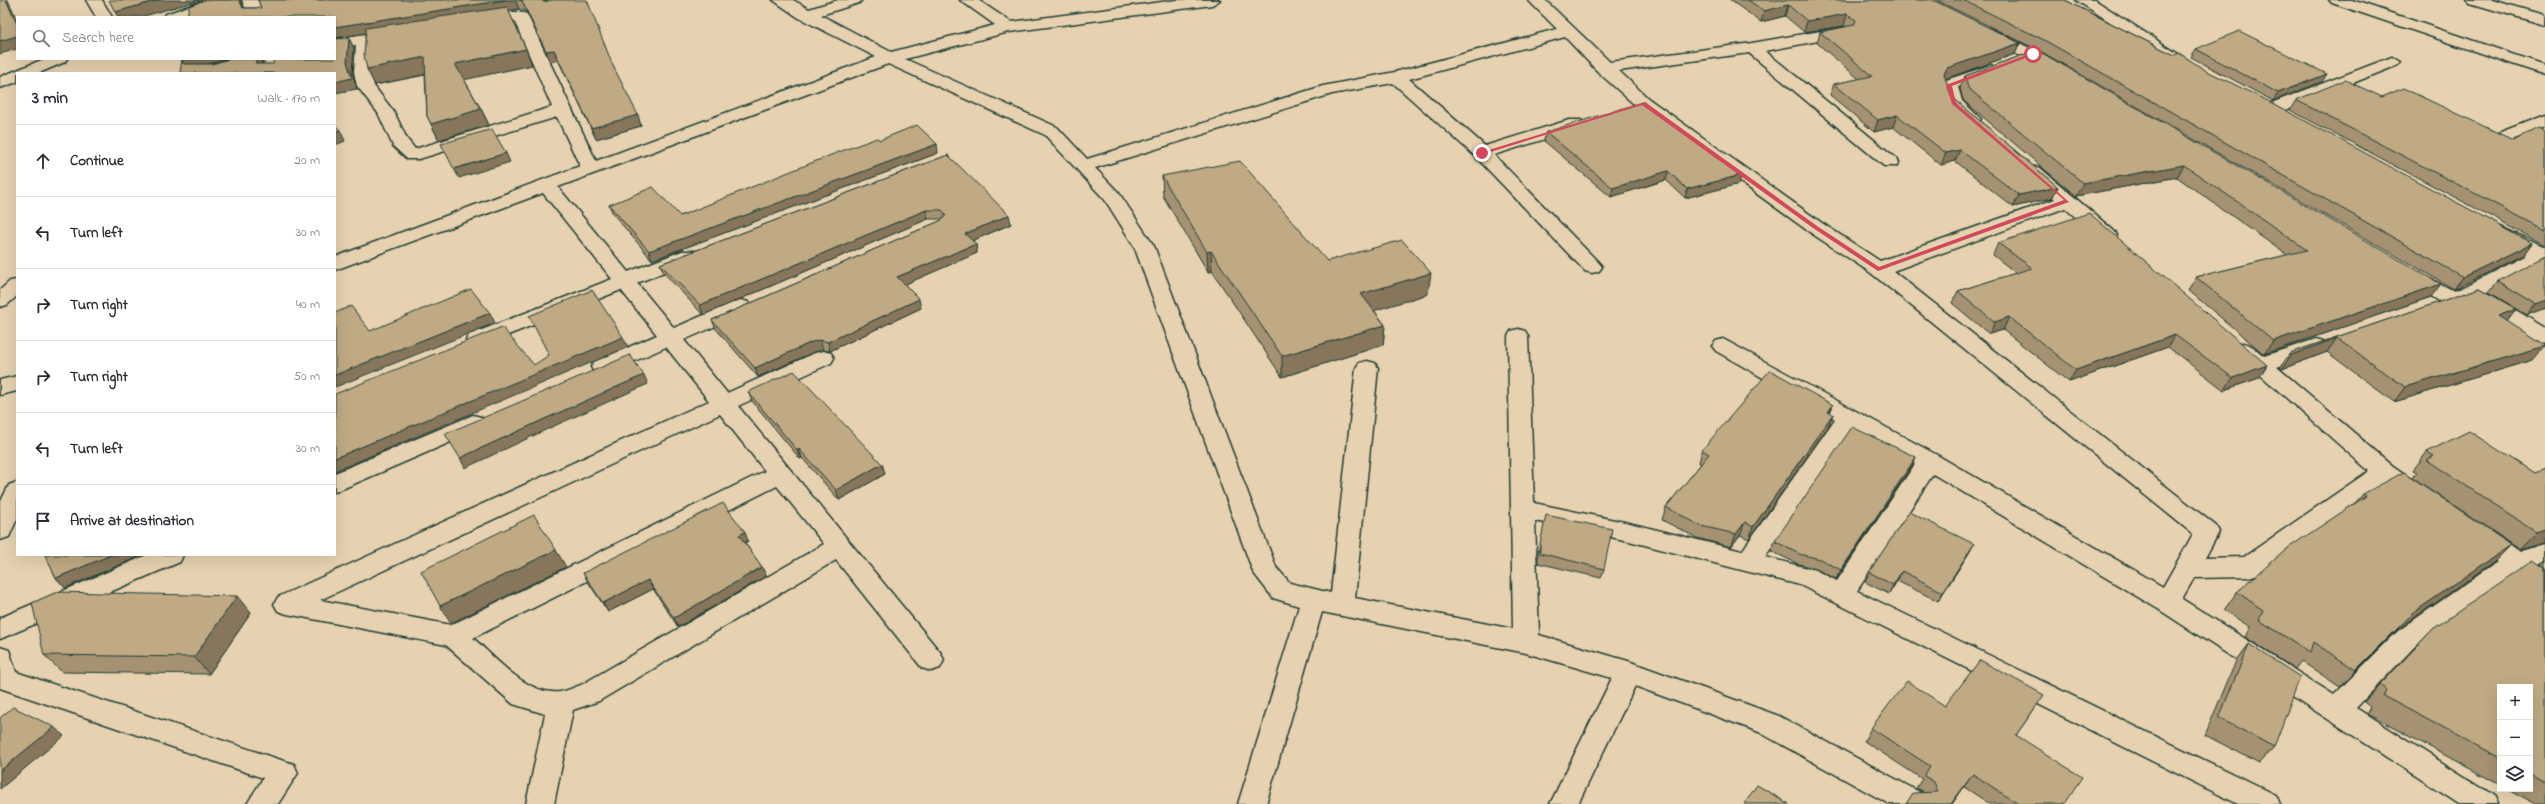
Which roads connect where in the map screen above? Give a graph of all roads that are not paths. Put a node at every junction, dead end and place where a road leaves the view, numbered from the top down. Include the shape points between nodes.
1 (94, 0) edge
2 (221, 0) edge
3 (250, 0) edge
4 (781, 0) edge
5 (854, 0) edge
6 (968, 0) edge
7 (1212, 0) edge
8 (1536, 0) edge
9 (2084, 0) edge
10 (2337, 0) edge
11 (2475, 0) edge
12 (804, 15) junction
13 (103, 16) edge
14 (175, 16) edge
15 (257, 16) edge
16 (2545, 20) edge
17 (465, 23) edge
18 (1008, 27) junction
19 (1977, 27) edge
20 (411, 31) edge
21 (1567, 31) junction
22 (1844, 32) edge
23 (364, 38) junction
24 (336, 44) edge
25 (1752, 48) junction
26 (2033, 54) junction
27 (889, 58) junction
28 (56, 60) edge
29 (272, 60) edge
30 (2392, 62) dead end
31 (1604, 68) junction
32 (2193, 68) edge
33 (2545, 70) edge
34 (26, 72) edge
35 (271, 72) edge
36 (2068, 74) edge
37 (16, 76) edge
38 (1397, 77) junction
39 (0, 83) edge
40 (1643, 103) junction
41 (562, 110) junction
42 (1621, 110) edge
43 (1592, 119) edge
44 (2293, 120) edge
45 (2545, 120) edge
46 (1984, 129) edge
47 (2499, 139) edge
48 (1482, 153) junction
49 (2020, 160) edge
50 (1890, 162) dead end
51 (1083, 166) junction
52 (590, 168) junction
53 (546, 184) junction
54 (2068, 201) junction
55 (2487, 225) edge
56 (2122, 247) edge
57 (704, 249) edge
58 (2544, 255) edge
59 (336, 264) edge
60 (2396, 266) edge
61 (1592, 267) dead end
62 (1878, 269) junction
63 (623, 280) junction
64 (16, 287) edge
65 (2471, 292) junction
66 (2451, 298) junction
67 (0, 300) edge
68 (756, 301) edge
69 (2429, 306) edge
70 (2224, 334) edge
71 (1518, 336) dead end
72 (2545, 337) edge
73 (669, 338) junction
74 (2334, 340) edge
75 (460, 346) edge
76 (1723, 346) dead end
77 (823, 358) dead end
78 (2261, 365) junction
79 (1367, 368) dead end
80 (582, 376) edge
81 (16, 383) edge
82 (0, 388) edge
83 (724, 404) junction
84 (1849, 416) junction
85 (488, 417) edge
86 (1929, 461) junction
87 (2385, 472) junction
88 (780, 474) junction
89 (336, 483) edge
90 (16, 493) edge
91 (2431, 503) edge
92 (1523, 510) junction
93 (2463, 526) edge
94 (16, 528) edge
95 (0, 531) edge
96 (0, 535) edge
97 (839, 547) junction
98 (2545, 552) edge
99 (168, 556) edge
100 (1748, 562) junction
101 (2515, 562) junction
102 (2187, 568) junction
103 (2545, 582) edge
104 (1842, 594) junction
105 (1312, 600) junction
106 (2168, 602) junction
107 (1342, 606) junction
108 (0, 629) edge
109 (453, 636) junction
110 (1526, 642) junction
111 (0, 658) edge
112 (932, 660) dead end
113 (1628, 672) junction
114 (561, 703) junction
115 (2336, 711) junction
116 (261, 804) edge
117 (540, 804) edge
118 (1252, 804) edge
119 (1564, 804) edge
120 (1915, 804) edge
121 (2266, 804) edge
122 (2483, 804) edge

1 - 13 street
2 - 14 street
3 - 15 street
4 - 12 street
5 - 12 street
6 - 18 street
7 - 18 street
8 - 21 street
9 - 32 street
10 - 33 street
11 - 16 street
12 - 27 street
17 - 41 street via 519,15
18 - 27 street
19 - 26 street
20 - 23 street
21 - 31 street
21 - 38 street
22 - 25 street
23 - 24 street
23 - 41 street via 363,80 374,102 382,106 402,148 412,155
25 - 31 street
25 - 50 street
26 - 36 street
26 - 46 street via 1949,85 1954,103
27 - 51 street via 1051,131
27 - 52 street
28 - 34 street
29 - 35 street
30 - 44 street via 2266,106
31 - 40 street
37 - 39 street
38 - 48 street
38 - 51 street via 1329,90
40 - 42 street
40 - 62 street via 1815,227
41 - 52 street
43 - 48 street
45 - 47 street
48 - 61 street
49 - 54 street
51 - 105 street via 1112,197 1144,246 1265,572 1282,591
52 - 53 street
53 - 59 street
53 - 63 street
54 - 56 street
54 - 62 street
55 - 58 street
57 - 63 street
58 - 65 street
60 - 66 street
62 - 102 street via 2207,532
63 - 73 street
63 - 75 street
64 - 67 street
65 - 66 street
65 - 72 street
66 - 69 street
68 - 73 street
70 - 78 street
71 - 92 street
73 - 80 street
73 - 83 street
74 - 78 street
76 - 84 street
77 - 83 street
78 - 87 street
79 - 107 street
81 - 82 street
83 - 88 street
83 - 109 street via 287,604
84 - 86 street
84 - 100 street
85 - 89 street
86 - 104 street
86 - 106 street
87 - 91 street
87 - 102 street via 2248,567
88 - 97 street
88 - 109 street
90 - 95 street
92 - 100 street via 1629,532
92 - 110 street
93 - 101 street
94 - 96 street
97 - 112 street
97 - 114 street via 590,693
98 - 101 street
99 - 108 street
100 - 104 street via 1806,576
101 - 103 street
101 - 115 street via 2407,638
102 - 106 street
104 - 121 street
105 - 107 street
105 - 118 street
106 - 115 street
107 - 110 street
109 - 114 street via 522,696 546,703
110 - 113 street
111 - 116 street via 5,679 284,773
113 - 119 street
113 - 120 street via 1769,724
114 - 117 street
115 - 122 street

